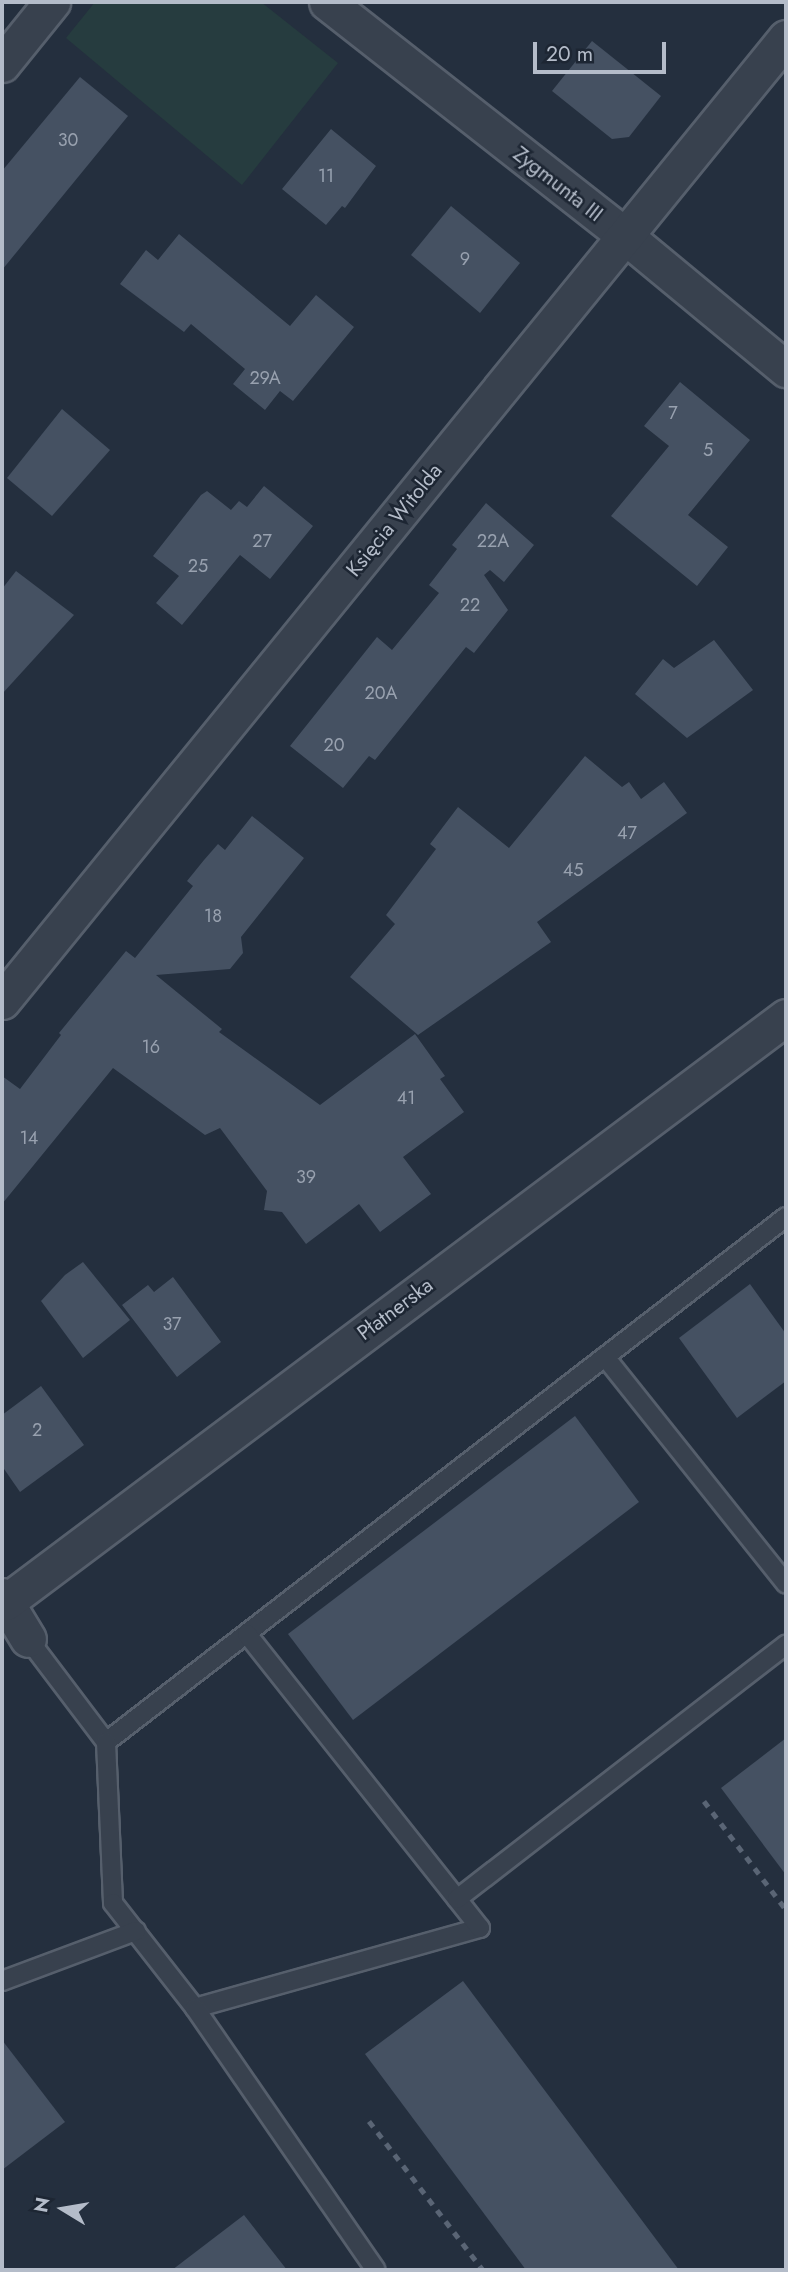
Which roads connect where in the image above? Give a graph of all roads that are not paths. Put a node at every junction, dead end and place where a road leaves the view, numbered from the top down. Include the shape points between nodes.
1 (52, 2) edge
2 (327, 2) edge
3 (786, 38) edge
4 (2, 64) edge
5 (625, 236) junction
6 (786, 369) edge
7 (2, 1001) edge
8 (786, 1017) edge
9 (786, 1217) edge
10 (605, 1357) junction
11 (786, 1584) edge
12 (4, 1599) edge
13 (247, 1634) junction
14 (28, 1639) joint
15 (786, 1646) edge
16 (107, 1742) junction
17 (457, 1899) junction
18 (136, 1931) junction
19 (2, 1981) edge
20 (195, 2008) junction
21 (376, 2270) edge

1 - 4 street
2 - 5 street, Zygmunta III
3 - 5 street, Księcia Witolda
5 - 6 street, Zygmunta III
5 - 7 street, Księcia Witolda
8 - 12 street, Płatnerska
9 - 10 lane
10 - 11 lane
10 - 13 lane
12 - 14 street
13 - 16 lane
13 - 17 lane
14 - 16 lane
15 - 17 lane
16 - 18 lane via 113,1903
17 - 20 lane via 481,1928
18 - 19 lane
18 - 20 lane
20 - 21 lane

